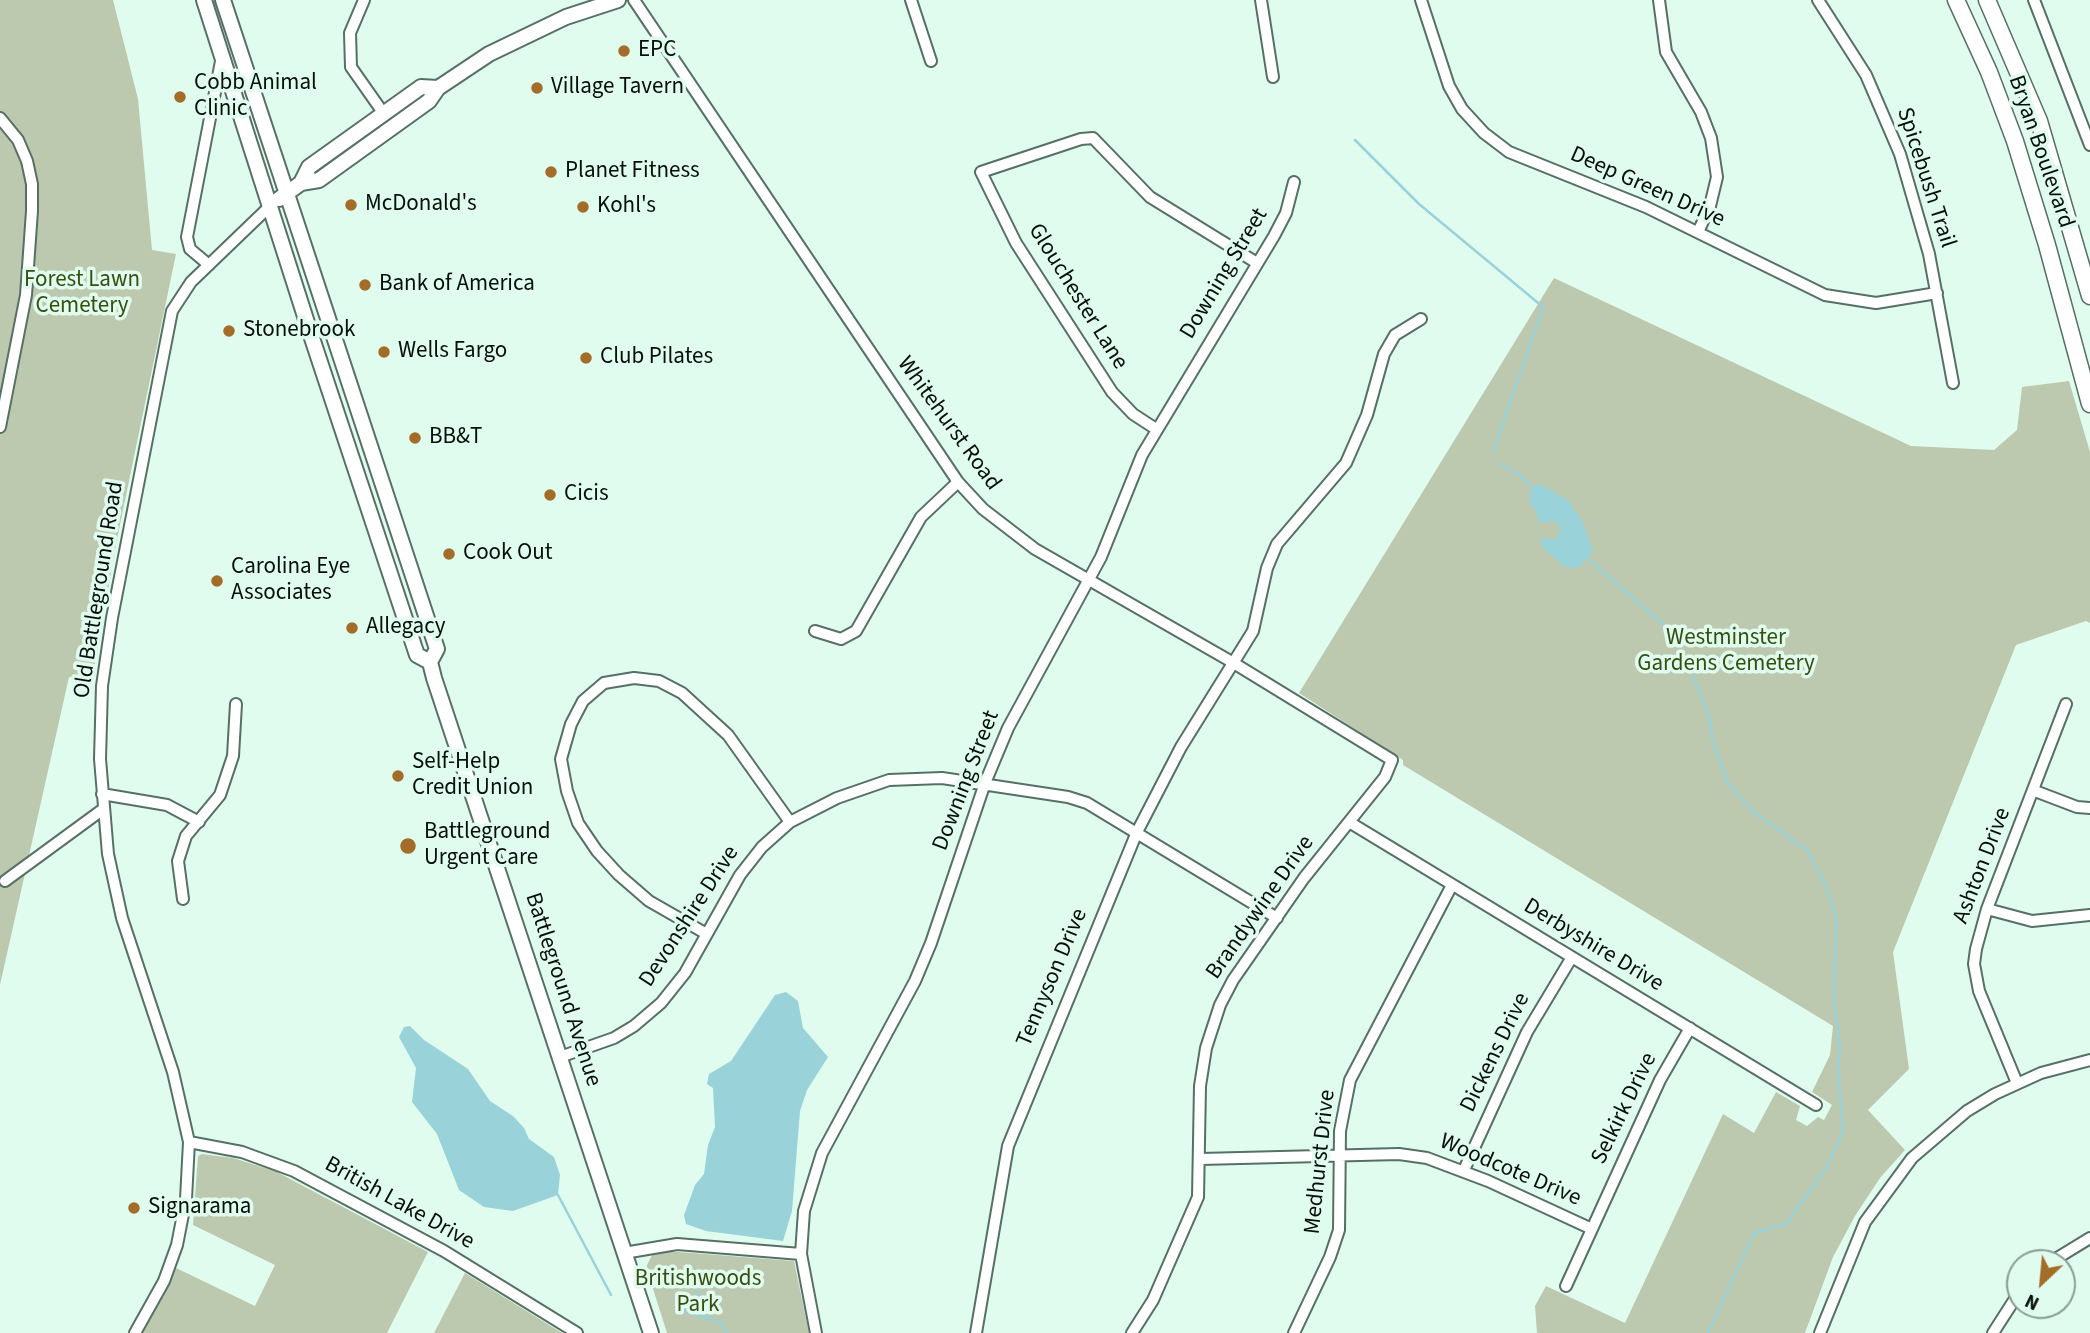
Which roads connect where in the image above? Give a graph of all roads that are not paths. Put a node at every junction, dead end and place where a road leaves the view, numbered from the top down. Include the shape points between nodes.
1 (204, 0) edge
2 (223, 0) edge
3 (364, 0) edge
4 (618, 0) edge
5 (634, 0) edge
6 (911, 0) edge
7 (1261, 0) edge
8 (1421, 0) edge
9 (1659, 0) edge
10 (1818, 0) edge
11 (1947, 0) edge
12 (1956, 0) edge
13 (1987, 0) edge
14 (2034, 0) edge
15 (1977, 46) junction
16 (222, 55) junction
17 (931, 61) dead end
18 (1273, 77) dead end
19 (438, 88) junction
20 (237, 98) junction
21 (212, 110) junction
22 (384, 114) junction
23 (0, 118) edge
24 (2090, 145) edge
25 (1294, 182) dead end
26 (301, 183) junction
27 (285, 194) junction
28 (270, 206) junction
29 (1698, 232) junction
30 (1258, 263) junction
31 (209, 265) junction
32 (1937, 293) junction
33 (2090, 296) edge
34 (1421, 319) dead end
35 (1953, 383) dead end
36 (2090, 404) edge
37 (0, 427) edge
38 (1156, 429) junction
39 (354, 464) junction
40 (958, 482) junction
41 (388, 500) junction
42 (1088, 580) junction
43 (815, 631) dead end
44 (430, 662) junction
45 (1232, 662) junction
46 (236, 704) dead end
47 (2066, 704) dead end
48 (1392, 760) joint
49 (985, 783) junction
50 (2035, 791) junction
51 (102, 794) junction
52 (2090, 808) edge
53 (102, 810) junction
54 (199, 822) junction
55 (790, 822) junction
56 (1349, 822) junction
57 (1137, 832) junction
58 (5, 881) dead end
59 (1452, 886) junction
60 (183, 899) dead end
61 (1987, 909) junction
62 (2090, 915) edge
63 (1277, 918) junction
64 (705, 933) junction
65 (1572, 957) junction
66 (1690, 1028) junction
67 (560, 1057) junction
68 (2090, 1060) edge
69 (2017, 1083) junction
70 (1816, 1105) dead end
71 (189, 1142) junction
72 (1340, 1155) junction
73 (1201, 1159) junction
74 (1464, 1170) junction
75 (1591, 1229) junction
76 (2090, 1238) edge
77 (2072, 1249) edge
78 (624, 1253) junction
79 (801, 1254) junction
80 (1566, 1286) dead end
81 (2006, 1313) edge
82 (135, 1333) edge
83 (577, 1333) edge
84 (651, 1333) edge
85 (816, 1333) edge
86 (976, 1333) edge
87 (1132, 1333) edge
88 (1294, 1333) edge
89 (1820, 1333) edge
90 (1993, 1333) edge

1 - 16 main road, Battleground Avenue
2 - 27 main road, Battleground Avenue
3 - 22 street via 350,33 351,67
4 - 19 main road via 533,32
5 - 40 street, Whitehurst Road
6 - 17 street
7 - 18 street
8 - 29 street, Deep Green Drive via 1449,86 1484,133 1509,152
9 - 29 street via 1666,52 1711,138 1717,177
10 - 32 street, Spicebush Trail via 1867,75 1888,124
11 - 15 highway
12 - 15 highway, Bryan Boulevard
13 - 33 highway, Bryan Boulevard via 2039,121
14 - 24 street
15 - 36 highway, Bryan Boulevard via 2015,141
16 - 20 main road, Battleground Avenue
16 - 21 street
19 - 22 main road via 421,87
19 - 26 main road via 429,101 319,180
20 - 21 street
20 - 28 main road, Battleground Avenue
21 - 31 street via 187,242
22 - 26 main road via 309,167
23 - 37 street via 27,160 32,211 26,295
25 - 30 street, Downing Street via 1286,213
26 - 27 main road
27 - 28 main road
27 - 41 main road, Battleground Avenue
28 - 31 street, Old Battleground Road
28 - 39 main road, Battleground Avenue
29 - 32 street, Deep Green Drive via 1825,295 1876,303
30 - 38 street, Downing Street
30 - 38 street, Glouchester Lane via 1150,198 1093,138 981,173 1016,243 1112,392
31 - 51 street, Old Battleground Road via 181,293 172,311 102,686
32 - 35 street, Spicebush Trail
34 - 45 street, Tennyson Drive via 1395,335 1384,354 1367,415 1346,463 1277,544 1267,568 1254,631
38 - 42 street, Downing Street
39 - 41 main road via 366,472 377,499
39 - 44 main road, Battleground Avenue via 417,655
40 - 42 street, Whitehurst Road via 1004,527
40 - 43 street via 921,517 856,631 841,639
41 - 44 main road, Battleground Avenue via 437,649
42 - 45 street, Whitehurst Road
42 - 49 street, Downing Street via 1013,718
44 - 67 main road, Battleground Avenue
45 - 48 street, Whitehurst Road
45 - 57 street, Tennyson Drive
46 - 54 street via 233,756 220,795
47 - 50 street, Ashton Drive
48 - 56 street, Brandywine Drive via 1385,777
49 - 55 street, Devonshire Drive via 916,777 889,780 837,798
49 - 57 street, Devonshire Drive via 1087,803
49 - 79 street, Downing Street via 915,981 822,1153 804,1211
50 - 52 street
50 - 61 street, Ashton Drive
51 - 53 street, Old Battleground Road
51 - 54 street via 167,804
53 - 58 street
53 - 71 street, Old Battleground Road via 122,918 173,1072
54 - 60 street via 186,836 178,861
55 - 64 street, Devonshire Drive via 747,866
55 - 64 street via 728,734 682,693 659,681 634,678 604,684 583,701 561,759 578,823 597,851 649,901
56 - 59 street, Derbyshire Drive
56 - 63 street, Brandywine Drive
57 - 63 street, Devonshire Drive
57 - 86 street, Tennyson Drive via 1008,1146
59 - 65 street, Derbyshire Drive
59 - 72 street, Medhurst Drive via 1350,1080
61 - 62 street via 2032,921
61 - 69 street, Ashton Drive via 1976,949 1975,978
63 - 73 street, Brandywine Drive via 1233,980 1210,1032 1200,1086
64 - 67 street, Devonshire Drive via 672,991 649,1015 614,1038
65 - 66 street, Derbyshire Drive
65 - 74 street, Dickens Drive via 1527,1032
66 - 70 street, Derbyshire Drive
66 - 75 street, Selkirk Drive via 1660,1080
67 - 78 main road, Battleground Avenue
68 - 69 street
69 - 89 street via 1967,1111 1935,1136 1891,1184 1866,1222
71 - 82 street, Old Battleground Road via 186,1199 177,1245 164,1281
71 - 83 street, British Lake Drive via 242,1152 294,1171 443,1251
72 - 73 street, Woodcote Drive
72 - 74 street, Woodcote Drive via 1399,1154
72 - 88 street, Medhurst Drive via 1339,1230
73 - 87 street, Brandywine Drive via 1195,1207 1143,1319
74 - 75 street, Woodcote Drive
75 - 80 street, Selkirk Drive
76 - 77 street
78 - 79 street via 677,1244
78 - 84 main road, Battleground Avenue
79 - 85 street, Downing Street
81 - 90 street

